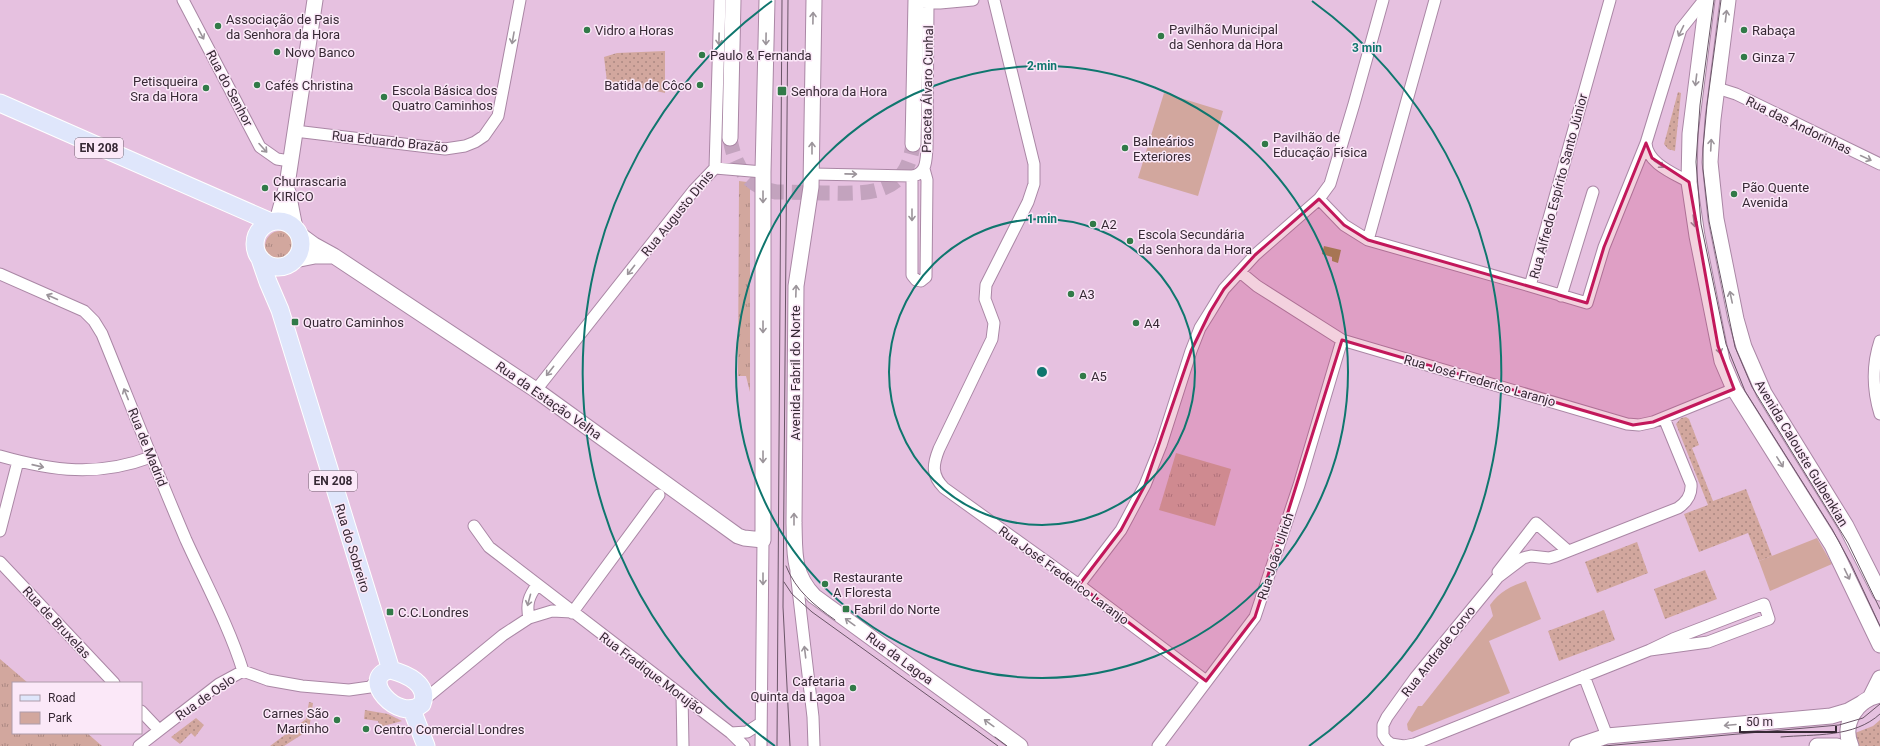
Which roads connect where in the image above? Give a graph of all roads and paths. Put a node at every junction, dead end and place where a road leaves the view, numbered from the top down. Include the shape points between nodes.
1 (183, 0) edge
2 (315, 0) edge
3 (520, 0) edge
4 (720, 0) edge
5 (733, 0) edge
6 (767, 0) edge
7 (814, 0) edge
8 (973, 0) edge
9 (994, 0) edge
10 (1383, 0) edge
11 (1435, 0) edge
12 (1610, 0) edge
13 (1705, 0) edge
14 (1728, 0) edge
15 (920, 1) edge
16 (1717, 88) junction
17 (0, 103) edge
18 (295, 130) junction
19 (730, 138) tunnel mouth
20 (1646, 143) junction
21 (913, 144) tunnel mouth
22 (290, 161) junction
23 (1880, 164) edge
24 (715, 168) junction
25 (924, 169) junction
26 (763, 172) junction
27 (812, 174) junction
28 (912, 176) junction
29 (1689, 182) junction
30 (1712, 184) junction
31 (287, 185) junction
32 (1593, 192) dead end
33 (1319, 199) junction
34 (233, 205) junction
35 (274, 221) junction
36 (297, 231) junction
37 (1368, 240) junction
38 (258, 252) junction
39 (334, 256) junction
40 (292, 262) junction
41 (1240, 272) junction
42 (0, 274) edge
43 (1530, 286) junction
44 (1561, 296) junction
45 (280, 310) junction
46 (1342, 340) junction
47 (1880, 341) edge
48 (1734, 389) junction
49 (536, 390) junction
50 (1880, 414) edge
51 (1664, 418) junction
52 (0, 456) edge
53 (151, 457) junction
54 (18, 461) junction
55 (659, 495) dead end
56 (474, 526) dead end
57 (0, 531) edge
58 (763, 540) junction
59 (1568, 551) junction
60 (795, 558) junction
61 (0, 562) edge
62 (1498, 577) junction
63 (537, 585) junction
64 (1079, 585) junction
65 (1880, 593) edge
66 (572, 612) junction
67 (529, 618) junction
68 (1880, 645) edge
69 (1650, 650) junction
70 (243, 672) junction
71 (385, 674) junction
72 (1584, 676) junction
73 (1880, 678) edge
74 (1206, 681) junction
75 (113, 682) edge
76 (440, 685) junction
77 (349, 690) junction
78 (422, 692) junction
79 (682, 695) junction
80 (385, 698) junction
81 (1871, 698) edge
82 (412, 710) junction
83 (142, 712) edge
84 (761, 724) junction
85 (159, 730) junction
86 (731, 733) junction
87 (1607, 736) junction
88 (139, 746) edge
89 (426, 746) edge
90 (683, 746) edge
91 (744, 746) edge
92 (762, 746) edge
93 (814, 746) edge
94 (1020, 746) edge
95 (1158, 746) edge
96 (1577, 746) edge
97 (1817, 746) edge
98 (1837, 746) edge
99 (1851, 746) edge

1 -> 22 street, Rua do Senhor via 260,147 277,159
2 - 18 street
3 -> 18 street, Rua Eduardo Brazão via 498,116 484,136 475,142 444,149
4 -> 24 street, Rua Augusto Dinis
5 - 19 street
6 -> 26 street
27 -> 7 street, Avenida Fabril do Norte
8 - 15 street
9 - 64 street, Rua José Frederico Laranjo via 1034,164 1034,184 1028,202 986,285 986,300 994,323 992,339 957,409 934,463 933,472 944,488
10 - 33 street via 1333,175
11 - 37 street
12 - 43 street, Rua Alfredo Espírito Santo Júnior
13 -> 20 street, Avenida Calouste Gulbenkian via 1679,33
13 -> 29 street, Avenida Calouste Gulbenkian via 1690,134
16 -> 14 street, Avenida Calouste Gulbenkian
15 - 21 street
15 - 25 street, Praceta Álvaro Cunhal via 927,148
16 -> 23 street, Rua das Andorinhas via 1736,94
30 -> 16 street, Avenida Calouste Gulbenkian via 1710,162
17 - 34 main road, EN 208
18 - 22 street
20 -> 29 street via 1646,149 1652,158
20 - 44 street, Avenida Calouste Gulbenkian via 1604,247 1587,303
22 - 31 street
24 - 26 street
24 -> 49 street, Rua Augusto Dinis via 694,190
25 - 28 street, Praceta Álvaro Cunhal
28 -> 25 street via 912,275 921,281 926,277 927,180
26 -> 58 street
27 -> 28 street
60 -> 27 street, Avenida Fabril do Norte via 796,286 810,204
29 - 30 street via 1704,187
29 -> 48 street, Avenida Calouste Gulbenkian via 1718,346 1724,368
65 -> 30 street, Avenida Calouste Gulbenkian via 1846,526 1772,407 1754,371 1736,319 1716,219
31 - 35 street
31 - 36 street
32 - 44 street
33 - 37 street, Rua Alfredo Espírito Santo Júnior via 1344,225
33 - 41 street via 1255,255
34 - 35 main road
34 - 38 main road, EN 208 via 246,220
35 - 36 main road via 290,224
35 - 38 main road via 259,231
36 - 39 street, Rua da Estação Velha via 314,245
36 - 40 main road via 301,248
37 - 43 street, Rua Alfredo Espírito Santo Júnior
38 - 40 main road via 266,264 274,267
38 - 45 main road, Rua do Sobreiro / EN 208
39 - 40 street via 315,256
39 - 49 street, Rua da Estação Velha
40 - 45 main road, Rua do Sobreiro via 282,276 278,292
41 - 46 street, Rua José Frederico Laranjo via 1257,286
41 - 64 street via 1224,289 1200,328 1161,445 1131,514
53 -> 42 street, Rua de Madrid via 102,334 94,321 84,311
43 - 44 street
45 - 71 main road, Rua do Sobreiro / EN 208
46 - 51 street, Rua José Frederico Laranjo via 1627,424 1640,425
46 - 74 street, Rua João Ulrich via 1299,485 1255,617
47 - 50 street via 1874,371 1874,387
48 - 51 street, Rua José Frederico Laranjo
48 -> 68 street, Avenida Calouste Gulbenkian via 1832,545
49 - 58 street, Rua da Estação Velha via 738,536
51 - 59 street, Rua Andrade Corvo via 1692,484 1690,496 1678,508
52 - 54 street
54 -> 53 street via 51,469 88,470 135,463
53 - 70 street, Rua de Madrid via 236,648
54 - 57 street
55 - 66 street
56 - 63 street, Rua Fradique Morujão via 489,547
58 -> 84 street
59 - 62 street, Rua Andrade Corvo via 1549,558 1523,558
59 - 62 street via 1536,523 1498,571
93 -> 60 street, Avenida Fabril do Norte
94 -> 60 street, Rua da Lagoa via 814,596 800,578
61 - 75 street, Rua de Bruxelas
62 - 72 street, Rua Andrade Corvo via 1415,678 1387,717 1383,725 1386,740 1396,745 1414,744
63 - 66 street, Rua Fradique Morujão
63 -> 67 street via 527,606
64 - 74 street, Rua José Frederico Laranjo
66 - 67 street via 552,611
66 - 79 street, Rua Fradique Morujão
67 - 76 street via 503,635
69 - 69 street, Rua Andrade Corvo via 1708,642 1769,619 1764,604
69 - 72 street, Rua Andrade Corvo
70 - 77 street, Rua de Oslo via 268,680 302,686
70 - 85 street, Rua de Oslo via 219,684
71 - 77 street, Rua de Oslo via 370,687
71 - 78 main road via 405,674
71 - 80 main road via 378,684
72 - 87 street
73 - 81 street
74 - 95 street, Rua João Ulrich
76 - 78 street
76 - 78 street via 435,692
77 - 80 street, Rua de Oslo
78 - 82 main road via 422,704
79 - 86 street, Rua Fradique Morujão
79 - 90 street
80 - 82 main road via 398,706
81 -> 87 street via 1848,711 1831,716
81 - 99 street via 1852,715 1848,731
82 - 89 main road
83 - 85 street
84 - 86 street via 747,732
84 - 92 street
85 - 88 street, Rua de Oslo
86 - 91 street, Rua Fradique Morujão
87 - 96 street
97 - 98 street

